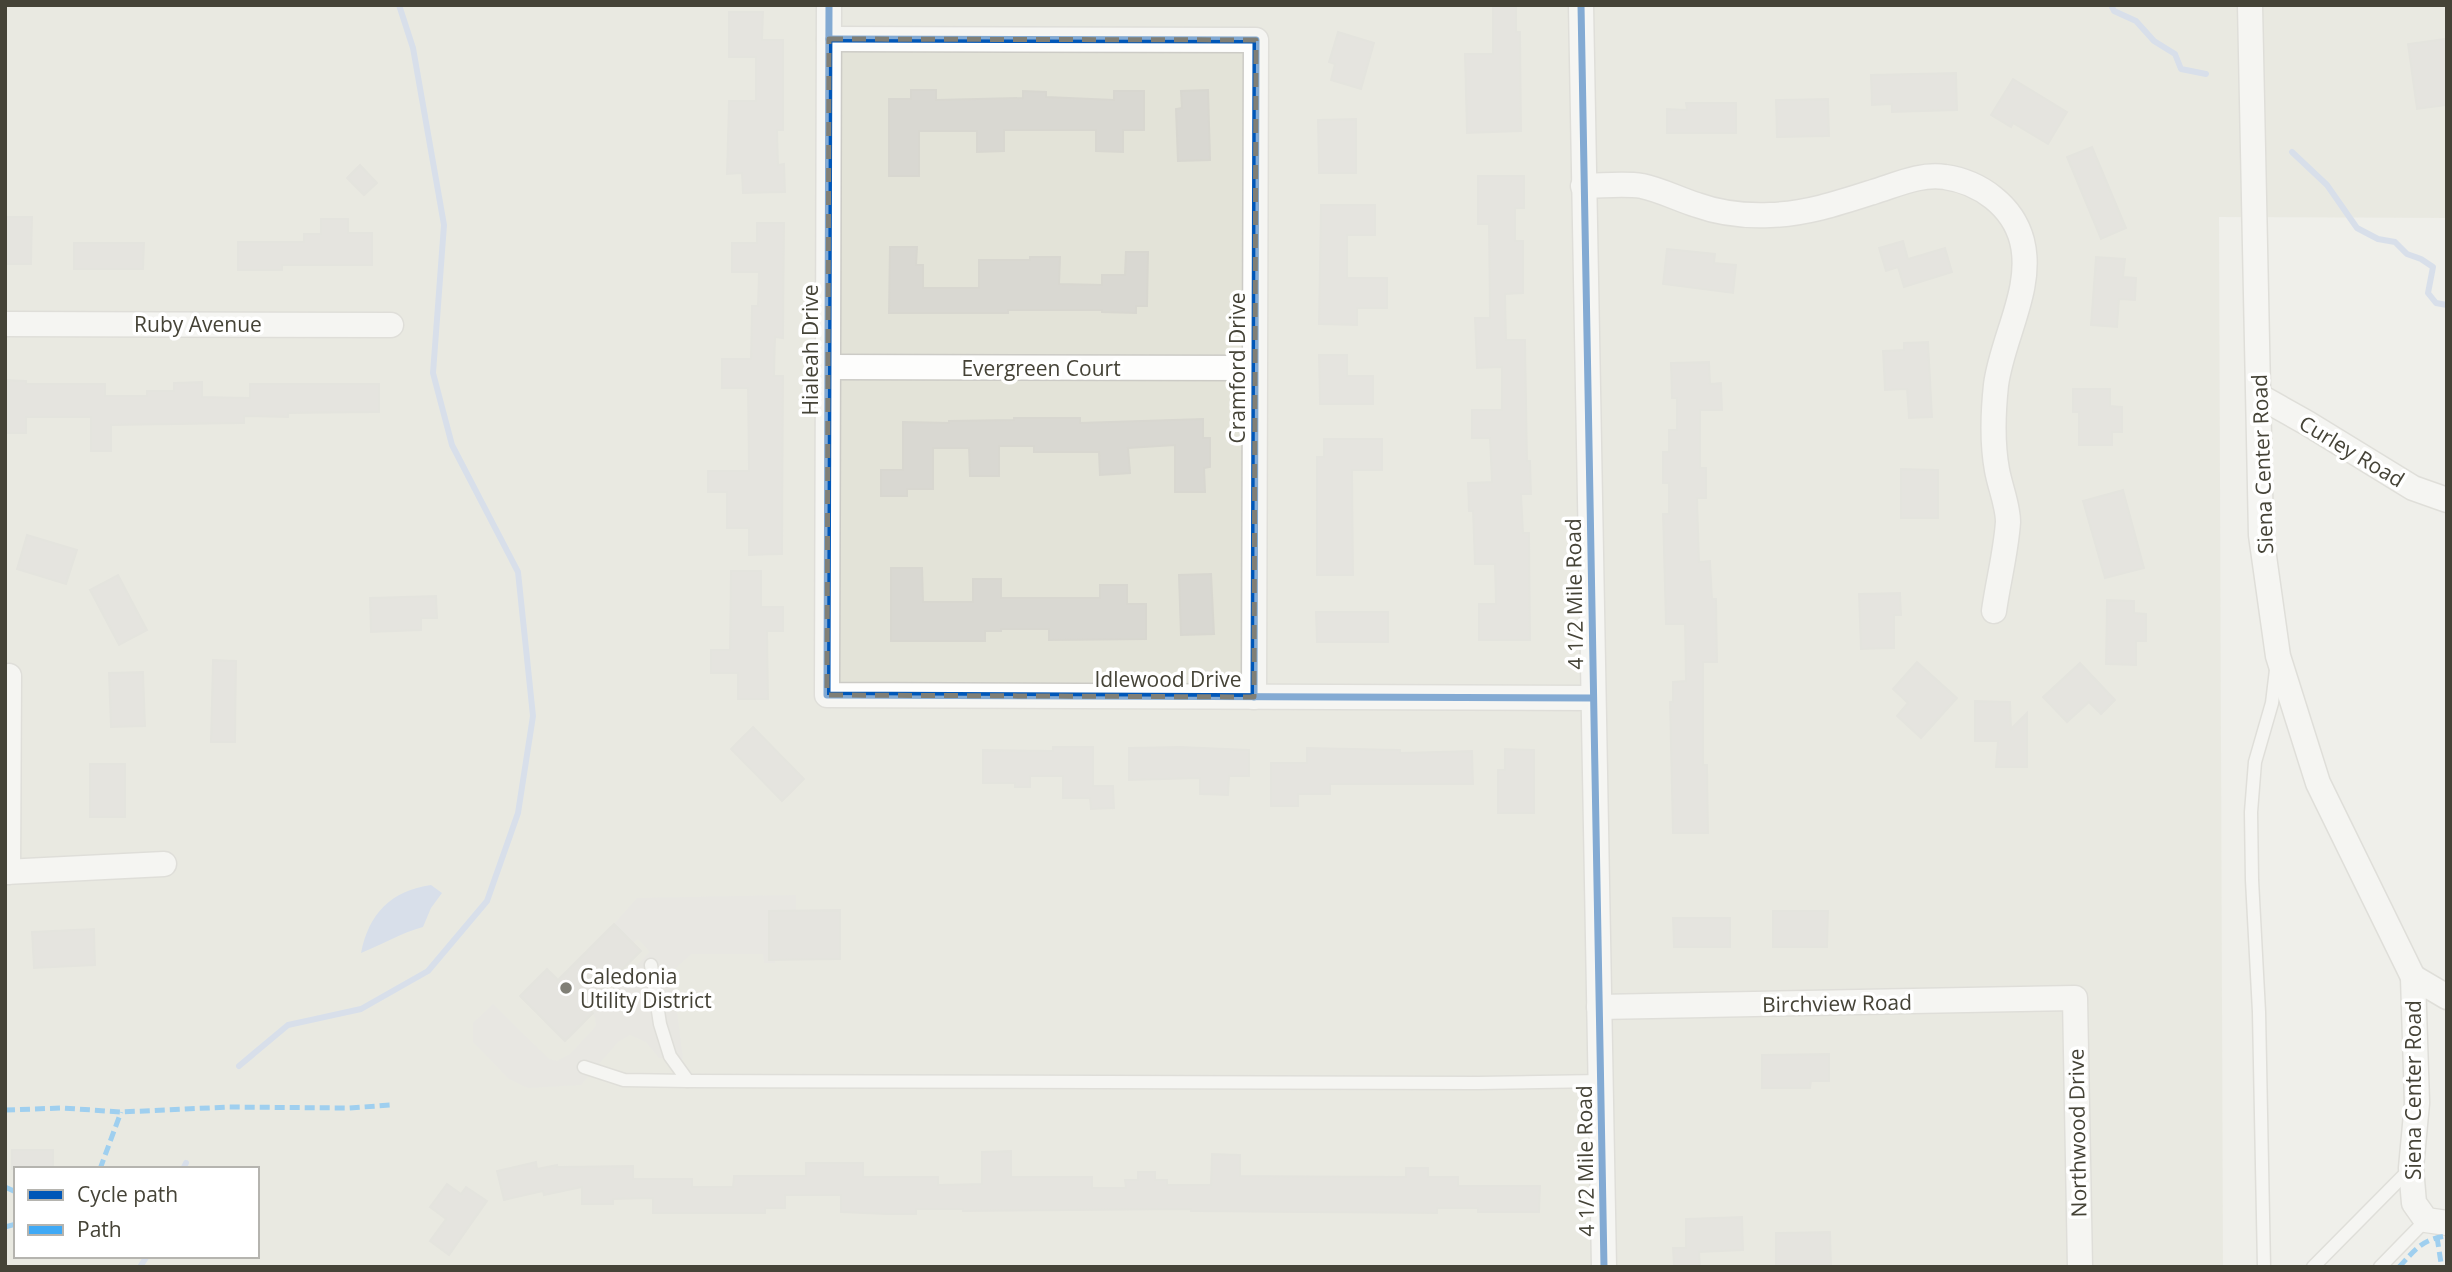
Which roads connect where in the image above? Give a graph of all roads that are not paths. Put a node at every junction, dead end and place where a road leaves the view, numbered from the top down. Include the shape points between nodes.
1 (829, 5) edge
2 (1581, 5) edge
3 (2250, 5) edge
4 (829, 39) junction
5 (1583, 186) junction
6 (5, 324) edge
7 (391, 325) dead end
8 (827, 367) junction
9 (1254, 368) junction
10 (2259, 397) junction
11 (2447, 500) edge
12 (1994, 611) dead end
13 (2278, 656) junction
14 (9, 676) dead end
15 (827, 695) joint
16 (1254, 697) junction
17 (1593, 698) junction
18 (164, 864) dead end
19 (6, 872) edge
20 (651, 965) dead end
21 (2413, 977) junction
22 (2075, 998) joint
23 (2447, 998) edge
24 (1599, 1007) junction
25 (584, 1067) dead end
26 (688, 1081) junction
27 (1601, 1081) junction
28 (2411, 1168) junction
29 (2436, 1221) edge
30 (1604, 1267) edge
31 (2080, 1267) edge
32 (2264, 1267) edge
33 (2313, 1267) edge
34 (2380, 1267) edge

1 - 4 street, Hialeah Drive
2 - 5 street, 4 1/2 Mile Road
3 - 10 street, Siena Center Road
4 - 8 street, Hialeah Drive
4 - 9 street, Cramford Drive via 1256,40
5 - 12 street via 1640,186 1698,206 1769,215 1801,213 1919,178 1942,176 1964,181 2000,203 2022,239 2026,262 1996,384 1997,468 2008,520
5 - 17 street, 4 1/2 Mile Road
6 - 7 street, Ruby Avenue
8 - 9 street, Evergreen Court
8 - 15 street, Hialeah Drive
9 - 16 street, Cramford Drive
10 - 11 street, Curley Road via 2413,488
10 - 13 street, Siena Center Road via 2261,535
13 - 21 street, Siena Center Road via 2318,783
13 - 32 lane via 2272,703 2255,762 2251,812
14 - 19 street
15 - 16 street, Idlewood Drive
16 - 17 street, Idlewood Drive
17 - 24 street, 4 1/2 Mile Road
18 - 19 street
20 - 26 lane via 670,1056
21 - 23 street, Siena Center Road
21 - 28 street, Siena Center Road via 2417,1103
22 - 24 street, Birchview Road
22 - 31 street, Northwood Drive
24 - 27 street, 4 1/2 Mile Road
25 - 26 lane via 624,1080
26 - 27 lane
27 - 30 street, 4 1/2 Mile Road
28 - 29 street, Siena Center Road via 2414,1203
28 - 33 lane
29 - 34 lane

